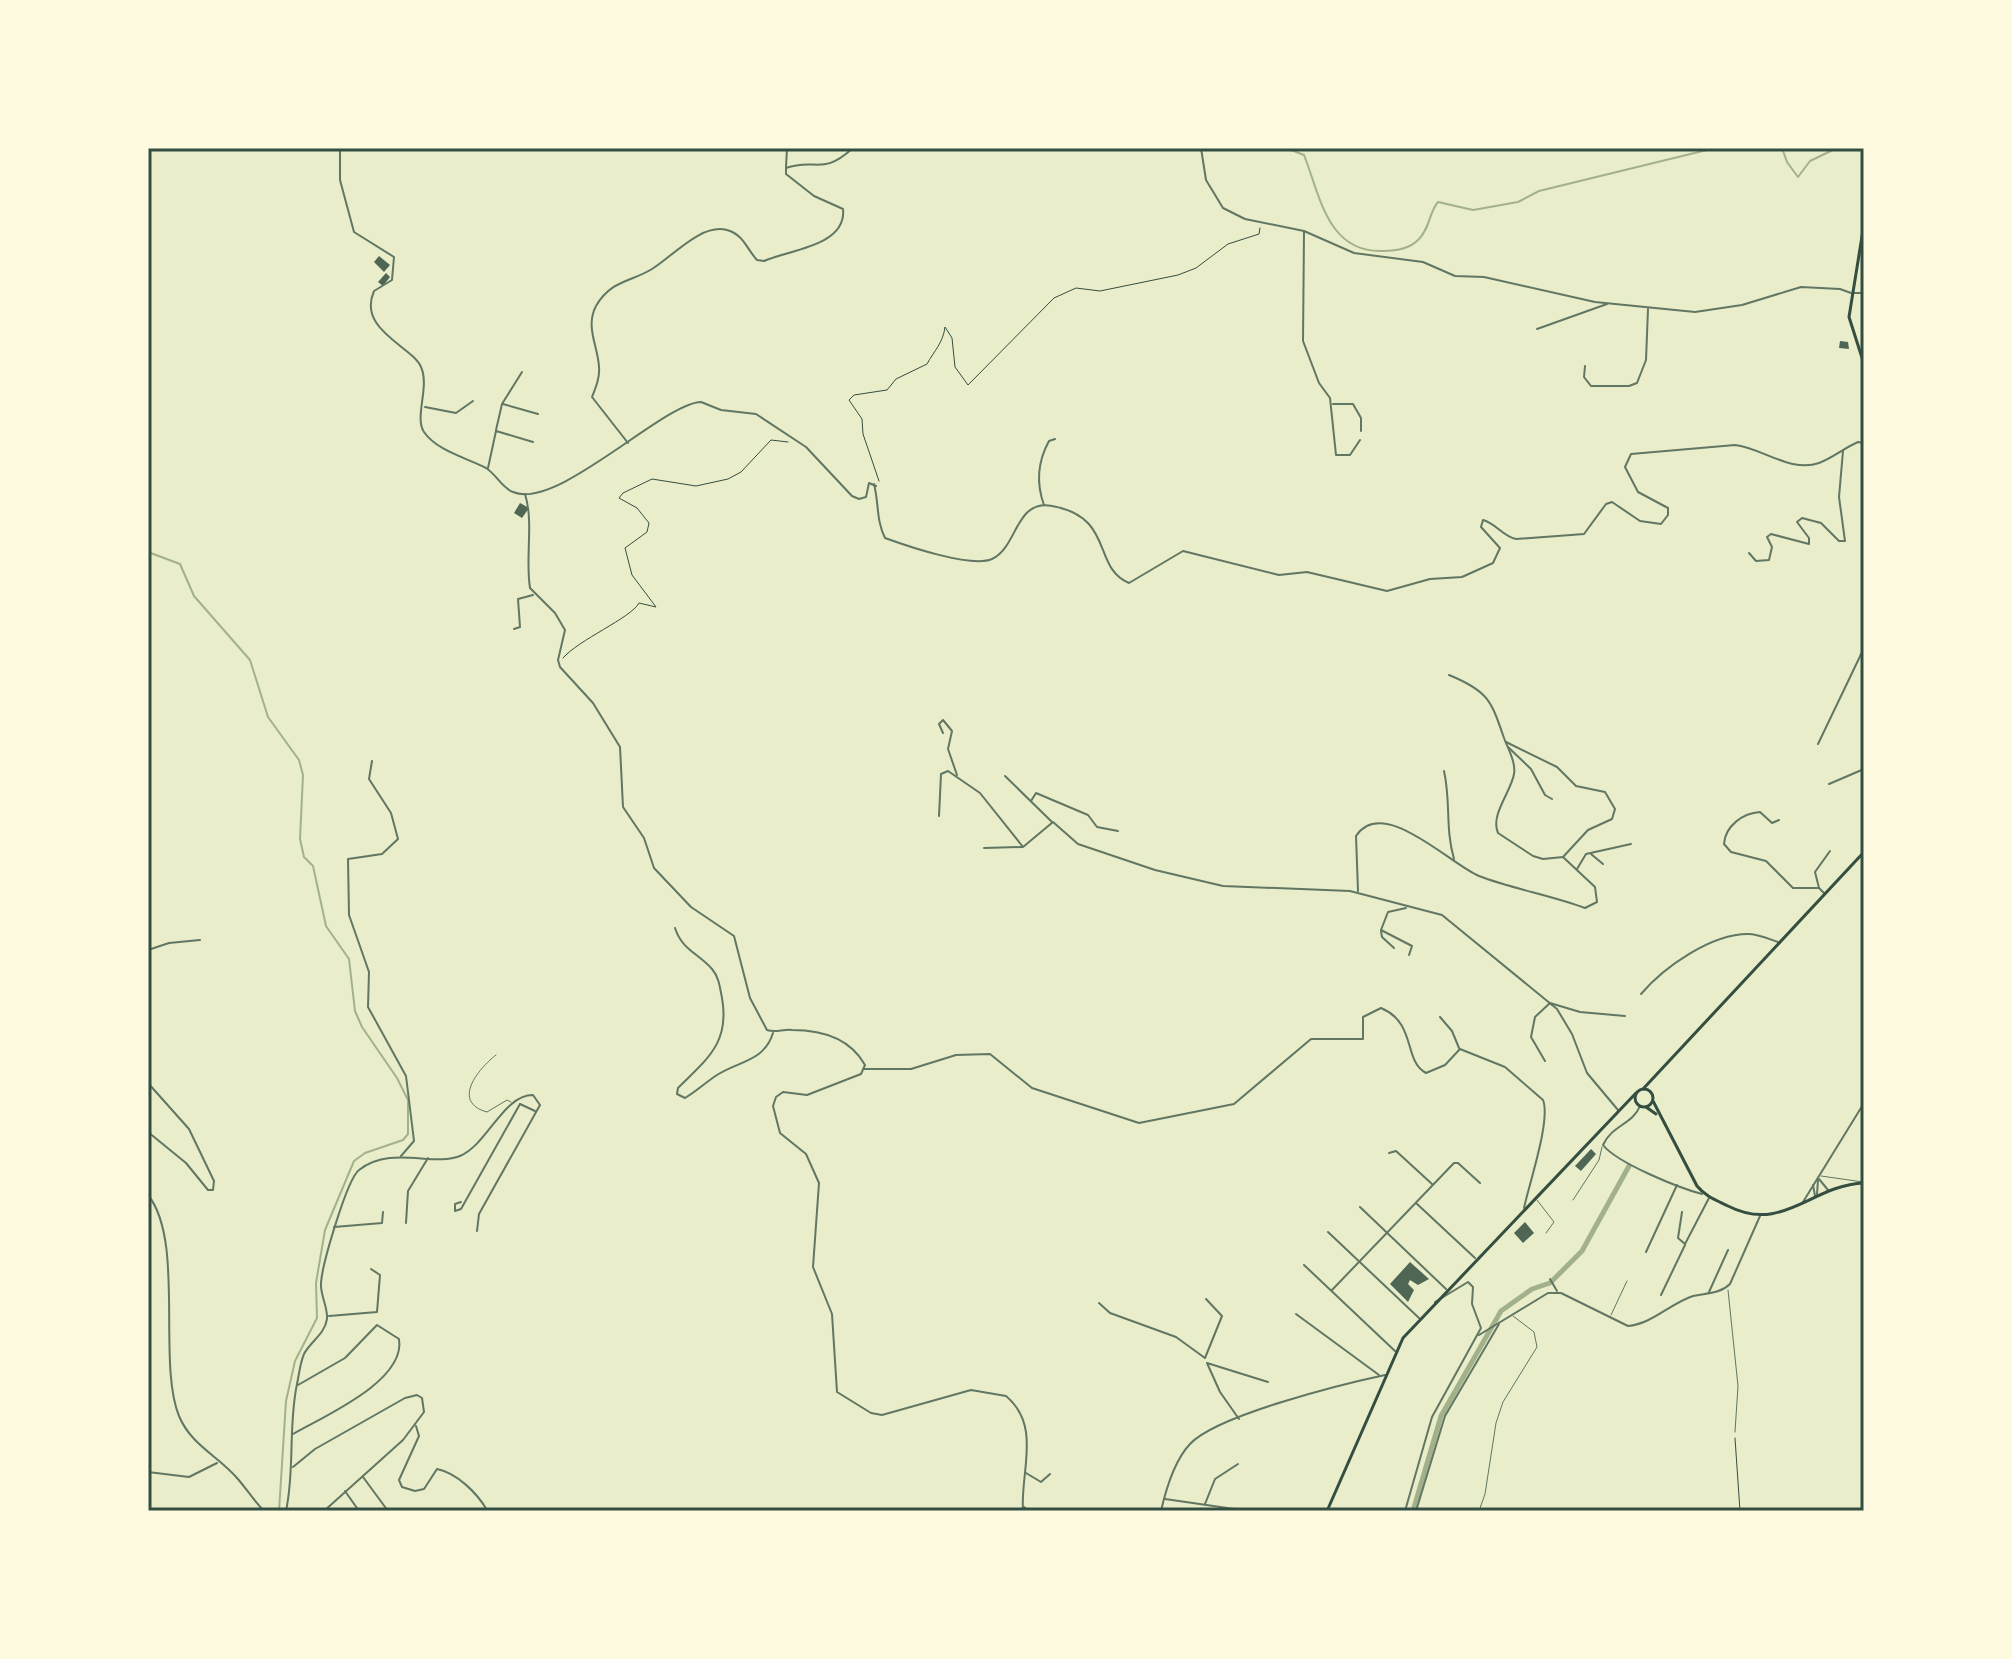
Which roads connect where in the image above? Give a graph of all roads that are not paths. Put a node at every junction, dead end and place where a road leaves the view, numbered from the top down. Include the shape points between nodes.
1 (340, 148) edge
2 (787, 148) edge
3 (853, 148) edge
4 (1201, 148) edge
5 (786, 168) junction
6 (1864, 224) edge
7 (1304, 231) junction
8 (1851, 293) junction
9 (1864, 293) edge
10 (1608, 303) junction
11 (1648, 308) junction
12 (1537, 329) dead end
13 (1864, 364) edge
14 (1585, 366) dead end
15 (522, 372) dead end
16 (473, 401) dead end
17 (502, 404) junction
18 (1331, 405) junction
19 (424, 407) junction
20 (538, 414) dead end
21 (496, 431) junction
22 (1361, 431) dead end
23 (1055, 439) dead end
24 (1360, 440) dead end
25 (533, 442) dead end
26 (1864, 443) edge
27 (629, 444) junction
28 (1843, 449) junction
29 (488, 469) junction
30 (525, 494) junction
31 (1044, 506) junction
32 (1749, 553) dead end
33 (534, 595) junction
34 (514, 629) dead end
35 (1864, 648) edge
36 (1449, 675) dead end
37 (943, 733) dead end
38 (1505, 742) junction
39 (1818, 744) dead end
40 (1507, 746) junction
41 (372, 761) dead end
42 (1864, 769) edge
43 (1444, 771) dead end
44 (958, 776) junction
45 (1005, 776) dead end
46 (1829, 784) dead end
47 (1552, 799) dead end
48 (1031, 801) junction
49 (939, 816) dead end
50 (1779, 820) dead end
51 (1053, 822) junction
52 (1118, 831) dead end
53 (1631, 844) dead end
54 (1023, 847) junction
55 (984, 848) dead end
56 (1830, 851) dead end
57 (1864, 852) edge
58 (1590, 854) junction
59 (1563, 857) junction
60 (1455, 860) junction
61 (1603, 864) dead end
62 (1576, 870) junction
63 (1819, 888) junction
64 (1358, 892) junction
65 (1825, 894) junction
66 (1411, 907) junction
67 (675, 928) dead end
68 (1381, 930) junction
69 (200, 940) dead end
70 (1779, 943) junction
71 (1394, 948) dead end
72 (148, 950) edge
73 (1409, 955) dead end
74 (1641, 994) dead end
75 (1550, 1003) junction
76 (1625, 1016) dead end
77 (1440, 1017) dead end
78 (773, 1032) junction
79 (1460, 1049) junction
80 (496, 1055) dead end
81 (1545, 1061) dead end
82 (864, 1069) junction
83 (1653, 1079) junction
84 (148, 1083) edge
85 (1643, 1089) junction
86 (1651, 1092) junction
87 (1636, 1093) junction
88 (517, 1099) junction
89 (1653, 1101) junction
90 (1636, 1102) junction
91 (1864, 1103) edge
92 (513, 1104) junction
93 (520, 1104) junction
94 (1640, 1106) junction
95 (1646, 1107) junction
96 (1621, 1109) junction
97 (536, 1112) junction
98 (1658, 1115) junction
99 (148, 1132) edge
100 (1603, 1145) junction
101 (1389, 1153) dead end
102 (400, 1156) junction
103 (429, 1157) junction
104 (1818, 1177) junction
105 (1864, 1182) edge
106 (1480, 1183) dead end
107 (1677, 1184) junction
108 (1813, 1184) junction
109 (1433, 1185) junction
110 (1828, 1190) junction
111 (1704, 1194) junction
112 (148, 1195) edge
113 (1816, 1196) junction
114 (1709, 1197) junction
115 (1535, 1198) junction
116 (1573, 1200) dead end
117 (461, 1202) dead end
118 (1416, 1203) junction
119 (1802, 1203) junction
120 (1360, 1207) dead end
121 (1524, 1210) junction
122 (383, 1212) dead end
123 (1682, 1212) dead end
124 (1760, 1216) junction
125 (406, 1223) dead end
126 (333, 1227) junction
127 (477, 1231) dead end
128 (1328, 1232) dead end
129 (1387, 1233) junction
130 (1546, 1233) dead end
131 (1685, 1244) junction
132 (1728, 1250) dead end
133 (1646, 1252) dead end
134 (1476, 1259) junction
135 (1358, 1262) junction
136 (1304, 1265) dead end
137 (371, 1269) dead end
138 (1550, 1279) dead end
139 (1627, 1281) dead end
140 (1727, 1287) junction
141 (1447, 1289) junction
142 (1332, 1290) junction
143 (1558, 1292) junction
144 (1708, 1293) junction
145 (1661, 1295) dead end
146 (1206, 1299) dead end
147 (1435, 1302) junction
148 (1099, 1303) dead end
149 (1296, 1314) dead end
150 (1511, 1315) junction
151 (328, 1316) junction
152 (1419, 1318) junction
153 (1610, 1318) junction
154 (1499, 1323) junction
155 (1479, 1335) junction
156 (1396, 1351) junction
157 (1205, 1358) junction
158 (1207, 1363) junction
159 (1386, 1375) junction
160 (1380, 1376) junction
161 (1268, 1382) dead end
162 (297, 1386) junction
163 (1239, 1419) junction
164 (415, 1425) junction
165 (1735, 1432) road end
166 (292, 1434) junction
167 (217, 1463) junction
168 (1238, 1464) dead end
169 (292, 1468) junction
170 (148, 1472) edge
171 (1025, 1472) junction
172 (1050, 1474) dead end
173 (362, 1476) junction
174 (344, 1490) junction
175 (1164, 1499) junction
176 (1205, 1505) junction
177 (1023, 1509) edge
178 (487, 1510) edge
179 (264, 1511) edge
180 (286, 1511) edge
181 (324, 1511) edge
182 (359, 1511) edge
183 (388, 1511) edge
184 (1029, 1511) edge
185 (1161, 1511) edge
186 (1248, 1511) edge
187 (1327, 1511) edge
188 (1405, 1511) edge
189 (1416, 1511) edge
190 (1479, 1511) edge

1 - 19 street via 345,206 354,232 391,252 396,265 392,280 374,291 373,313 386,338 419,363 425,377
2 - 5 street
3 - 5 street via 824,166
4 - 7 street via 1206,180 1223,208
5 - 27 street via 786,174 814,196 843,209 842,220 827,239 764,261 751,254 742,236 712,231 651,270 628,277 595,307 591,338 600,368 592,397
6 - 8 main road
7 - 10 street via 1354,253 1423,262 1455,276 1484,277
7 - 18 street via 1303,341
8 - 9 street
8 - 11 street via 1801,287 1695,312
8 - 13 main road via 1849,317
10 - 11 street
10 - 12 street
11 - 14 street via 1646,360 1637,383 1591,386 1584,377
15 - 17 street
16 - 19 street via 456,413
17 - 20 street
17 - 21 street
18 - 22 street via 1353,404
18 - 24 street via 1336,455 1350,455
19 - 29 street via 425,434
21 - 25 street
21 - 29 street
23 - 31 street via 1044,450 1039,473
26 - 28 street
27 - 30 street via 589,469
27 - 31 street via 680,409 701,402 756,414 806,447 852,496 866,497 869,483 875,485 877,522 885,538 971,561 992,559 1025,514
28 - 31 street via 1808,465 1735,445 1631,454 1625,467 1638,492 1668,508 1661,524 1640,521 1612,502 1584,534 1574,537 1516,539 1483,520 1486,536 1500,548 1493,563 1462,577 1387,591 1307,572 1279,575 1183,551 1129,583 1115,574 1089,521
28 - 32 street via 1839,497 1845,541 1821,523 1802,518 1798,527 1809,544 1771,534 1769,560 1756,561
29 - 30 street via 513,492
30 - 33 street via 531,509 526,538
33 - 34 street via 518,599 520,627
33 - 78 street via 565,630 559,663 593,703 620,747 623,807 644,838 654,868 691,907 734,936 756,1013
35 - 39 street
36 - 38 street via 1487,696
37 - 44 street via 943,720 952,731 948,749
38 - 40 street
38 - 59 street via 1557,767 1576,786 1605,792 1615,809 1612,819 1588,830
40 - 47 street
40 - 59 street via 1514,774 1496,828 1533,856
41 - 102 street via 369,779 391,813 398,839 382,854 348,859 349,915 369,972 368,1007 409,1090 414,1141
42 - 46 street
43 - 60 street via 1446,829
44 - 49 street via 941,774
44 - 54 street via 980,793
45 - 48 street
48 - 51 street
48 - 52 street via 1036,793 1088,815 1097,827
50 - 63 street via 1772,823 1760,812 1747,813 1726,833 1724,844 1731,852 1766,861 1793,888
51 - 54 street
51 - 64 street via 1078,844 1223,886
53 - 58 street
54 - 55 street
56 - 63 street via 1816,867
57 - 65 main road
58 - 61 street
58 - 62 street
59 - 62 street
60 - 62 street via 1479,876 1590,907 1597,902 1597,891
60 - 64 street via 1392,826 1368,825 1356,836
63 - 65 street
64 - 66 street
65 - 70 main road
66 - 68 street via 1392,909
66 - 75 street via 1442,915
67 - 78 street via 686,950 714,973 726,1023 718,1043 677,1094 685,1098 725,1070 744,1065 763,1050
68 - 71 street
68 - 73 street via 1412,946
69 - 72 street
70 - 74 street via 1737,935 1675,964
70 - 83 main road
75 - 76 street
75 - 81 street via 1538,1012 1531,1037
75 - 96 street via 1565,1022 1587,1073
77 - 79 street
78 - 82 street via 798,1030 839,1038 859,1056
79 - 82 street via 1445,1065 1426,1073 1420,1070 1399,1019 1381,1008 1363,1017 1363,1039 1311,1039 1234,1104 1139,1123 1032,1088 990,1054 956,1055 911,1069
79 - 121 street via 1505,1067 1543,1100
80 - 92 lane via 471,1083 469,1096 487,1112 507,1100
82 - 171 street via 807,1095 783,1092 773,1106 780,1133 806,1154 819,1183 813,1267 832,1314 837,1392 882,1415 971,1390 1006,1396 1025,1424
83 - 85 main road
83 - 86 main road
84 - 99 street via 189,1129 214,1181 213,1190
85 - 86 main road
85 - 87 main road
86 - 89 main road
87 - 90 main road
87 - 96 main road
88 - 92 street
88 - 93 street
88 - 97 street via 533,1095 540,1105
89 - 95 main road
89 - 98 main road
90 - 94 main road
90 - 96 main road
91 - 104 street
92 - 103 street via 459,1157
93 - 97 street
93 - 117 street
94 - 95 main road
94 - 100 street
95 - 98 main road
96 - 115 main road
97 - 127 street via 479,1214
98 - 111 main road
100 - 107 street via 1625,1162
100 - 116 lane
101 - 109 street via 1396,1151
102 - 103 street
102 - 126 street via 358,1170
103 - 125 street via 408,1191
104 - 105 lane via 1837,1175
104 - 108 street
104 - 110 street
104 - 113 street
105 - 110 main road
106 - 109 street via 1456,1162
107 - 111 street
107 - 133 street
108 - 113 street
108 - 119 street
109 - 118 street
110 - 113 main road
111 - 114 main road
112 - 167 street via 161,1216 174,1398 186,1428
113 - 119 main road
114 - 124 main road
114 - 131 street
115 - 121 main road
115 - 130 lane via 1554,1222
118 - 129 street
118 - 134 street
119 - 124 main road via 1787,1212
120 - 129 street
121 - 134 main road
122 - 126 street via 382,1223
123 - 131 street via 1678,1238
124 - 140 street
126 - 151 street via 321,1286
128 - 135 street
129 - 135 street
129 - 141 street
131 - 145 street
132 - 144 street
134 - 141 main road
135 - 142 street
135 - 152 street
136 - 142 street
137 - 151 street via 380,1275 377,1312
138 - 143 street
139 - 153 lane
140 - 144 street
140 - 165 lane via 1738,1386
141 - 147 main road
142 - 156 street
143 - 150 street
143 - 153 street
144 - 153 street via 1683,1300 1636,1326
146 - 157 street via 1222,1316
147 - 152 main road
147 - 155 street via 1468,1282 1481,1323
148 - 157 street via 1110,1313 1176,1337
149 - 160 street
150 - 154 street
150 - 190 lane via 1531,1328 1538,1341 1499,1412
151 - 162 street via 304,1355
152 - 156 main road
154 - 155 street
154 - 189 street via 1445,1416
155 - 188 street via 1432,1417
156 - 159 main road
157 - 158 street
158 - 161 street
158 - 163 street
159 - 160 street
159 - 187 main road
160 - 163 street
162 - 166 street
162 - 166 street via 345,1358 377,1325 399,1339 398,1357 370,1390
163 - 175 street via 1187,1446
164 - 169 street via 425,1404 417,1395 325,1443
164 - 173 street
164 - 178 street via 419,1436 399,1480 402,1487 424,1489 437,1469 445,1471 479,1495
166 - 169 street
167 - 170 street via 189,1477
167 - 179 street via 239,1479
168 - 176 street via 1215,1479
169 - 180 street
171 - 172 street via 1038,1482
171 - 177 street
173 - 174 street
173 - 183 street
174 - 181 street
174 - 182 street
175 - 176 street
175 - 185 street
176 - 186 street
177 - 184 street

